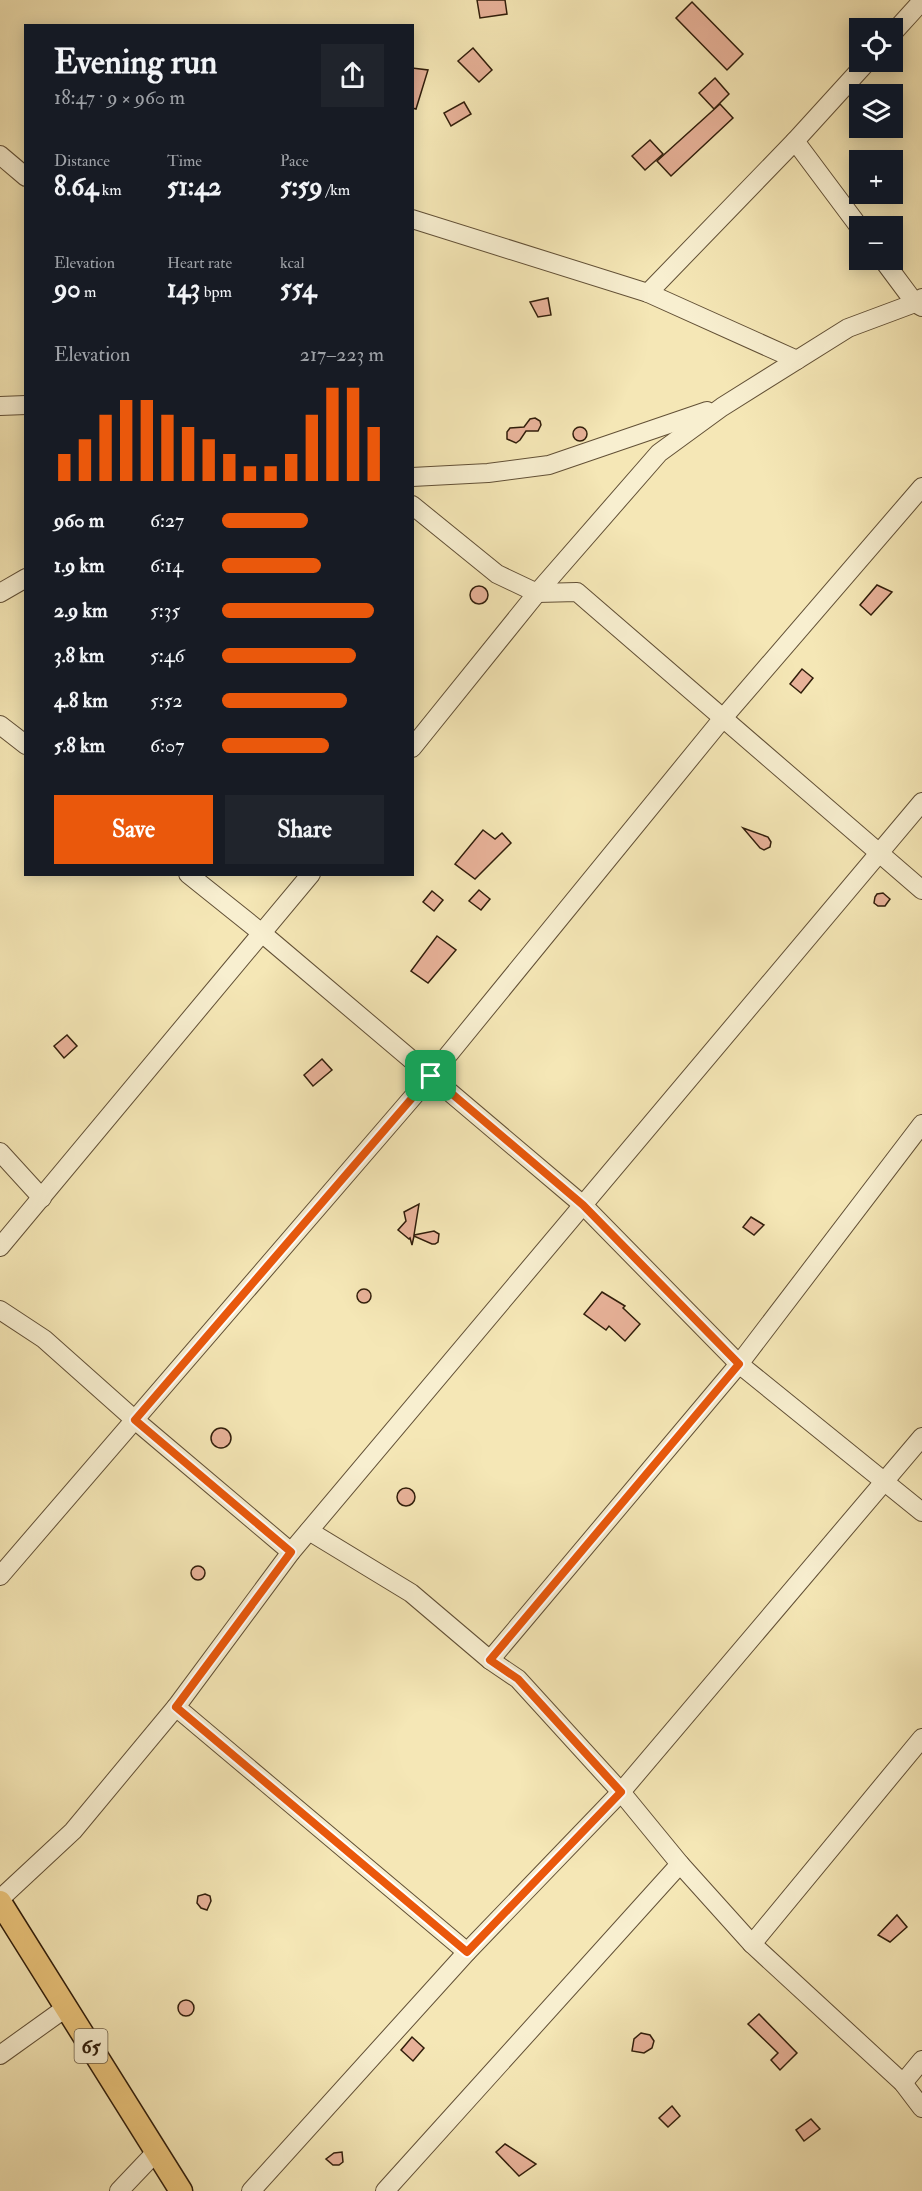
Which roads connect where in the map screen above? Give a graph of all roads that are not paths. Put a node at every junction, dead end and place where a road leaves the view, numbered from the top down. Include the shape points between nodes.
1 (922, 1) edge
2 (903, 21) edge
3 (858, 72) edge
4 (795, 141) junction
5 (0, 155) edge
6 (24, 175) edge
7 (851, 216) edge
8 (414, 220) edge
9 (892, 270) edge
10 (648, 293) junction
11 (920, 303) edge
12 (797, 360) junction
13 (24, 405) edge
14 (0, 406) edge
15 (722, 407) junction
16 (414, 477) edge
17 (922, 487) edge
18 (414, 507) edge
19 (24, 579) edge
20 (0, 593) edge
21 (537, 593) junction
22 (723, 718) junction
23 (0, 725) edge
24 (24, 743) edge
25 (414, 746) edge
26 (922, 802) edge
27 (879, 853) junction
28 (191, 876) edge
29 (309, 876) edge
30 (922, 890) edge
31 (263, 934) junction
32 (431, 1076) junction
33 (922, 1124) edge
34 (0, 1152) edge
35 (42, 1198) junction
36 (583, 1205) junction
37 (0, 1248) edge
38 (0, 1310) edge
39 (739, 1364) junction
40 (135, 1420) junction
41 (922, 1437) edge
42 (884, 1483) junction
43 (922, 1512) edge
44 (309, 1531) junction
45 (291, 1552) junction
46 (0, 1576) edge
47 (490, 1660) junction
48 (176, 1707) junction
49 (922, 1738) edge
50 (621, 1792) junction
51 (680, 1864) junction
52 (2, 1909) edge
53 (752, 1944) junction
54 (467, 1952) junction
55 (67, 2007) junction
56 (0, 2055) edge
57 (922, 2060) edge
58 (903, 2083) junction
59 (922, 2108) edge
60 (156, 2152) junction
61 (119, 2191) edge
62 (181, 2191) edge
63 (251, 2191) edge
64 (385, 2191) edge

1 - 2 street
3 - 4 street
4 - 7 street
4 - 10 street
5 - 6 street
8 - 10 street
9 - 11 street
10 - 12 street
11 - 12 street via 848,328
12 - 15 street
13 - 14 street
15 - 16 street via 549,465
15 - 21 street via 658,453
17 - 22 street
18 - 21 street via 497,574
19 - 20 street
21 - 22 street via 577,592
21 - 25 street
22 - 27 street
22 - 32 street
23 - 24 street
26 - 27 street
27 - 30 street
27 - 36 street
28 - 31 street
29 - 31 street
31 - 32 street
31 - 35 street
32 - 36 street
32 - 40 street
33 - 39 street
34 - 35 street
35 - 37 street
36 - 39 street
36 - 44 street
38 - 40 street via 44,1340
39 - 42 street
39 - 47 street
40 - 45 street
40 - 46 street
41 - 42 street
42 - 43 street
42 - 50 street
44 - 45 street
44 - 47 street via 411,1593
45 - 48 street
47 - 50 street via 518,1679
48 - 52 street
48 - 54 street
49 - 53 street
50 - 51 street
50 - 54 street
51 - 53 street
51 - 64 street
52 - 55 main road, 65
53 - 58 street
54 - 63 street
55 - 56 street
55 - 60 main road, 65
57 - 58 street
58 - 59 street
60 - 61 street
60 - 62 main road, 65

